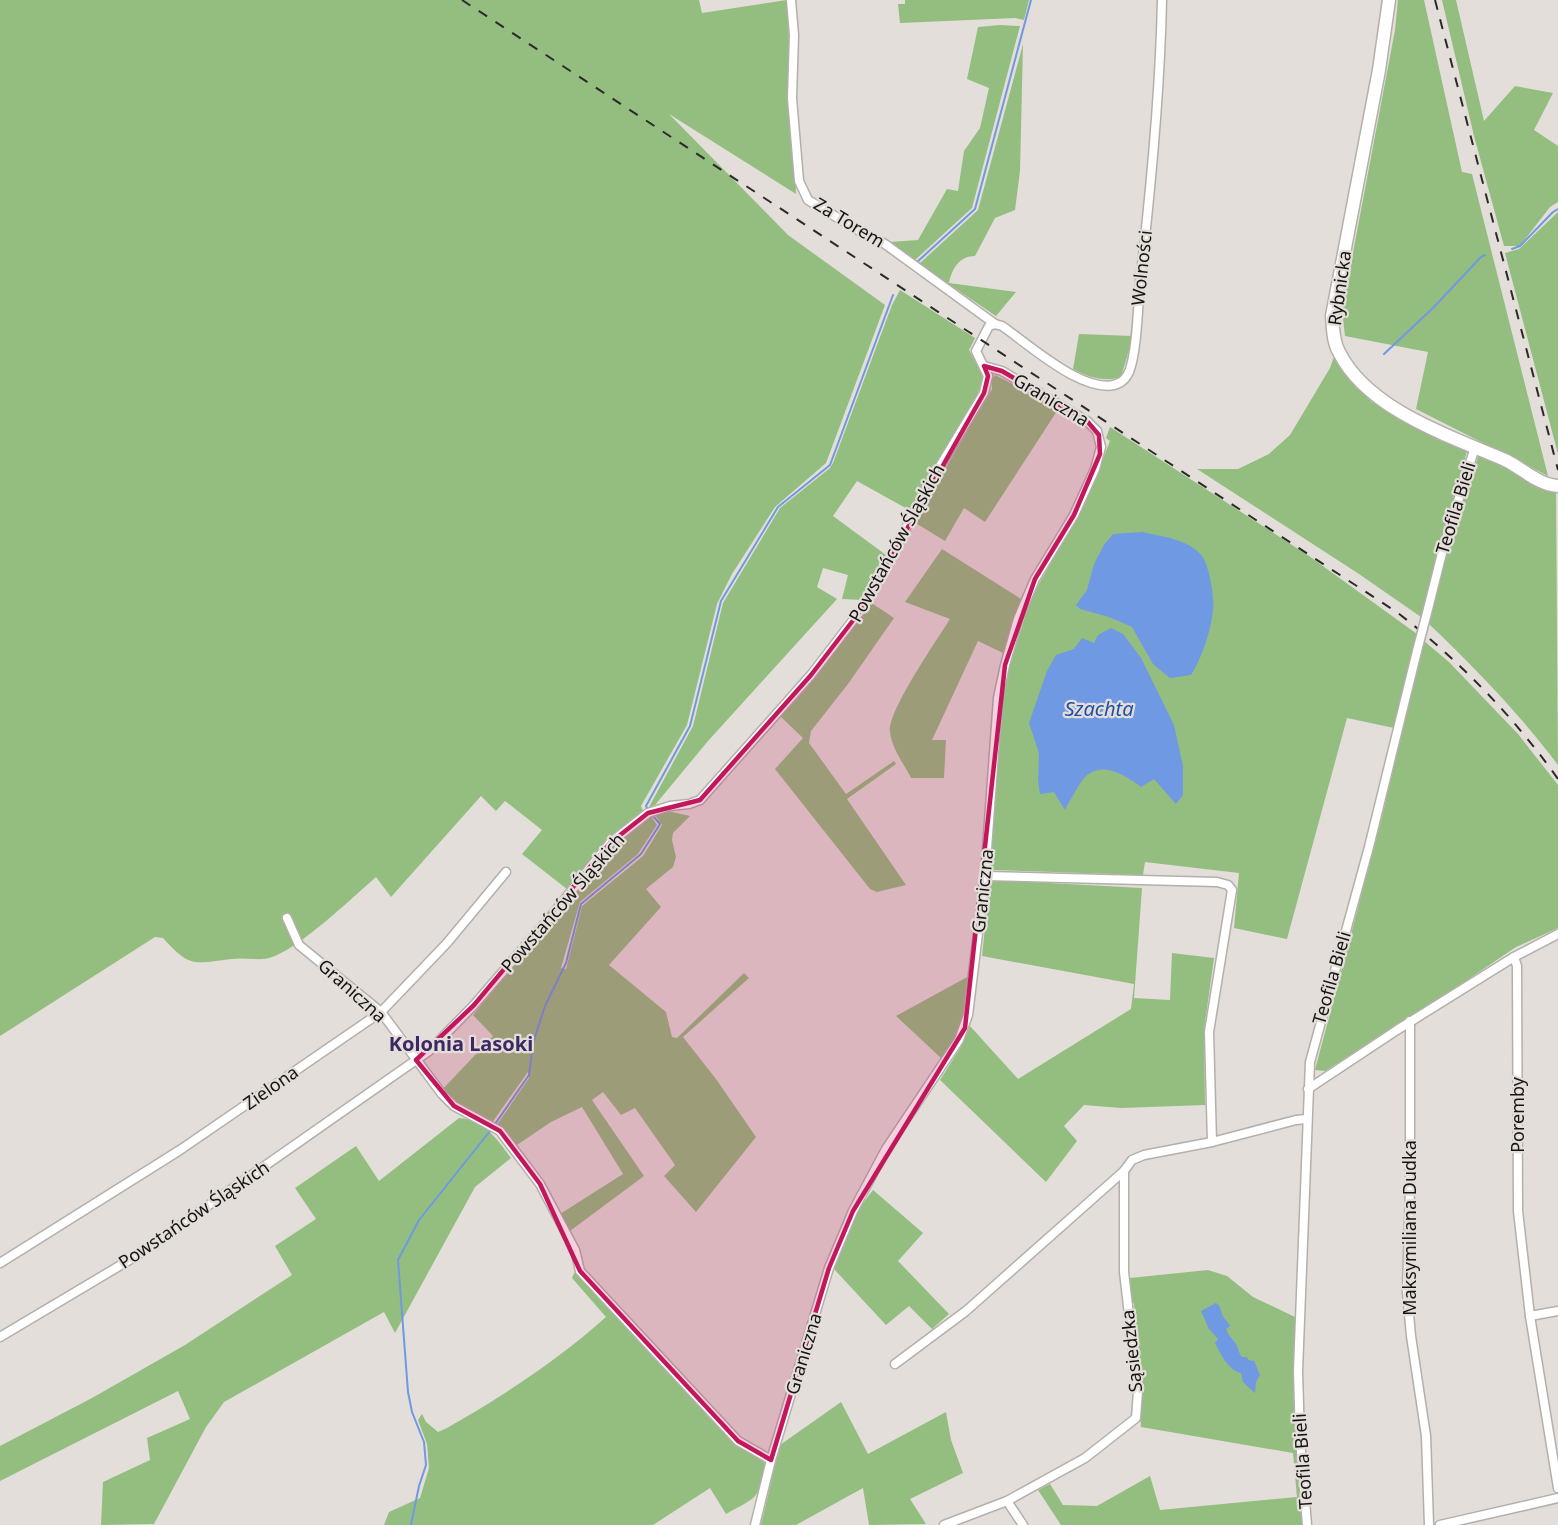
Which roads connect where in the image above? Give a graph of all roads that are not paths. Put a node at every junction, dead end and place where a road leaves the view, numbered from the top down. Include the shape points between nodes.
1 (791, 0) edge
2 (1162, 0) edge
3 (1389, 0) edge
4 (992, 325) junction
5 (984, 366) junction
6 (1475, 447) junction
7 (1558, 486) edge
8 (506, 872) dead end
9 (985, 876) junction
10 (287, 918) dead end
11 (1558, 934) edge
12 (1514, 957) junction
13 (381, 1012) junction
14 (1410, 1021) junction
15 (1396, 1030) junction
16 (1411, 1038) junction
17 (416, 1060) junction
18 (1330, 1074) junction
19 (1309, 1075) junction
20 (1308, 1089) junction
21 (1307, 1119) junction
22 (1212, 1142) junction
23 (1124, 1171) junction
24 (0, 1263) edge
25 (1558, 1311) edge
26 (1530, 1316) junction
27 (0, 1337) edge
28 (895, 1364) dead end
29 (771, 1460) junction
30 (1558, 1488) edge
31 (1558, 1498) edge
32 (1007, 1501) junction
33 (755, 1525) edge
34 (944, 1525) edge
35 (1023, 1525) edge
36 (1307, 1525) edge
37 (1429, 1525) edge
38 (1440, 1525) edge

1 - 4 street, Za Torem via 792,98 799,181 808,200 885,244
2 - 4 street, Wolności via 1153,158 1129,371 1120,383 1096,384 1064,371 1007,330
3 - 6 street, Rybnicka via 1332,316 1333,334 1339,353 1366,389 1402,413
4 - 5 street, Powstańców Śląskich via 976,351
5 - 9 street, Graniczna via 1007,374 1087,421 1097,431 1101,447 1074,515 1035,579 1005,665 998,698
5 - 17 street, Powstańców Śląskich via 988,376 984,393 861,610 811,675 700,800 648,813 610,843 474,1005
6 - 7 street, Rybnicka
6 - 19 street, Teofila Bieli, bridge via 1443,549
8 - 13 street, Zielona via 447,943
9 - 22 street via 1228,885 1232,890 1209,1032
9 - 29 street, Graniczna via 965,1028 886,1149 853,1211 829,1268
10 - 13 street, Graniczna via 299,945
11 - 12 street
12 - 14 street
12 - 26 street, Poremby via 1518,1211
13 - 17 street, Graniczna
13 - 24 street, Zielona via 189,1144
14 - 15 street
14 - 16 street, Maksymiliana Dudka
15 - 16 street
15 - 18 street
16 - 37 street, Maksymiliana Dudka via 1407,1292 1426,1436
17 - 27 street, Powstańców Śląskich via 136,1256
17 - 29 street, Graniczna via 454,1106 500,1131 540,1184 575,1250 580,1270 738,1441
18 - 19 street
18 - 20 street
19 - 20 street, Teofila Bieli
20 - 21 street, Teofila Bieli
21 - 22 street
21 - 36 street, Teofila Bieli via 1298,1371
22 - 23 street via 1144,1155 1132,1160
23 - 28 street via 966,1311
23 - 32 street, Sąsiedzka via 1124,1272 1138,1391 1136,1418 1085,1458
25 - 26 street
26 - 30 street, Poremby
29 - 33 street, Graniczna
31 - 38 street
32 - 34 street, Sąsiedzka
32 - 35 street

